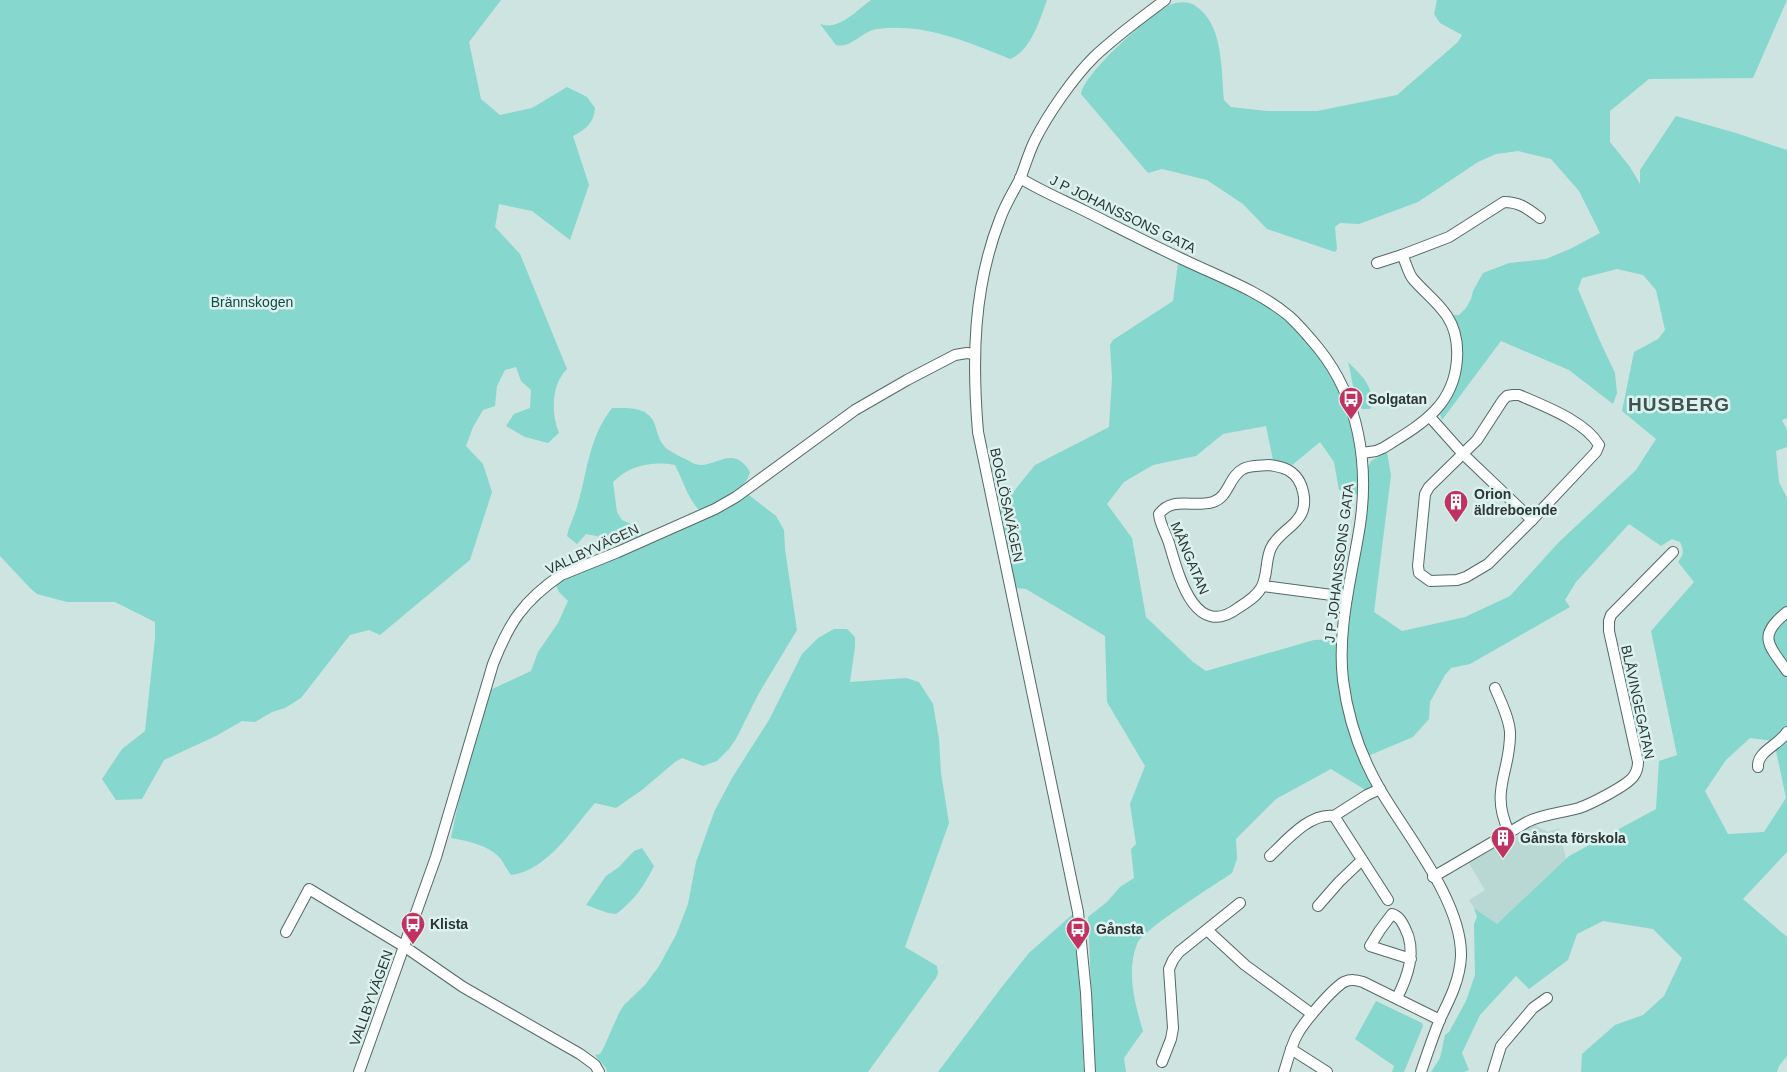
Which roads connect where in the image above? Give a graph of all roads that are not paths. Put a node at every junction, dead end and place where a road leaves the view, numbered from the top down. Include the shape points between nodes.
1 (1165, 0) edge
2 (1020, 178) junction
3 (1540, 218) dead end
4 (1402, 255) junction
5 (1377, 263) dead end
6 (974, 354) junction
7 (1430, 417) junction
8 (1362, 453) junction
9 (1462, 454) junction
10 (1532, 520) junction
11 (1673, 552) dead end
12 (1262, 586) junction
13 (1347, 597) junction
14 (1787, 612) edge
15 (1787, 671) edge
16 (1496, 688) dead end
17 (1787, 732) edge
18 (1758, 766) dead end
19 (1380, 789) junction
20 (1334, 816) junction
21 (1509, 832) junction
22 (1270, 856) dead end
23 (1362, 860) junction
24 (1433, 877) junction
25 (1388, 900) dead end
26 (1240, 903) dead end
27 (1318, 906) dead end
28 (1207, 930) junction
29 (286, 932) dead end
30 (405, 947) junction
31 (1411, 959) junction
32 (1397, 998) junction
33 (1547, 998) dead end
34 (1312, 1014) junction
35 (1440, 1020) junction
36 (1291, 1049) junction
37 (1162, 1067) edge
38 (359, 1072) edge
39 (599, 1072) edge
40 (1090, 1072) edge
41 (1284, 1072) edge
42 (1327, 1072) edge
43 (1421, 1072) edge
44 (1493, 1072) edge

1 - 2 street, BOGLÖSAVÄGEN via 1094,57 1077,76 1035,140
2 - 6 street, BOGLÖSAVÄGEN via 1000,220 984,275
2 - 8 street, J P JOHANSSONS GATA via 1253,293 1288,316 1322,352 1335,373 1351,406
3 - 4 street via 1515,202 1504,202 1449,236
4 - 5 street
4 - 7 street via 1412,278 1438,304 1456,337 1455,377 1445,400
6 - 30 street, VALLBYVÄGEN via 955,355 907,380 855,410 736,497 700,516 561,575 528,602 504,636 493,664 436,858
6 - 40 street, BOGLÖSAVÄGEN via 978,432 1078,912
7 - 8 street via 1383,448
7 - 9 street
8 - 13 street, J P JOHANSSONS GATA via 1363,496
9 - 10 street
9 - 10 street via 1425,494 1418,566 1423,578 1448,581 1466,577 1488,564
9 - 10 street via 1477,440 1503,400 1513,395 1562,415 1595,438 1599,445 1596,452
11 - 21 street, BLÅVINGEGATAN via 1611,615 1609,621 1638,762 1635,774 1590,804 1536,817
12 - 12 street, MÅNGATAN via 1272,546 1303,512 1302,489 1289,470 1270,465 1245,468 1215,502 1175,503 1159,514 1178,572 1192,602 1205,615 1212,618 1229,615 1251,599
12 - 13 street
13 - 19 street, J P JOHANSSONS GATA via 1342,644 1345,694 1362,754
14 - 15 street via 1774,622 1768,636
16 - 21 street via 1509,727 1500,796
17 - 18 street via 1778,744 1760,755
19 - 20 street
19 - 24 street, J P JOHANSSONS GATA
20 - 22 street via 1320,817 1307,824
20 - 23 street
21 - 24 street, BLÅVINGEGATAN
23 - 25 street
23 - 27 street
24 - 35 street, J P JOHANSSONS GATA via 1455,921 1461,956 1453,993
26 - 28 street
28 - 34 street via 1245,965
28 - 37 street via 1179,952 1169,969 1173,1028
29 - 30 street via 308,889
30 - 38 street, VALLBYVÄGEN
30 - 39 street via 464,987 584,1056
31 - 31 street via 1409,936 1398,917 1392,914 1370,946
31 - 32 street
32 - 34 street via 1354,980 1346,981
32 - 35 street
33 - 44 street via 1533,1008 1501,1046
34 - 36 street
35 - 43 street, J P JOHANSSONS GATA
36 - 41 street
36 - 42 street

